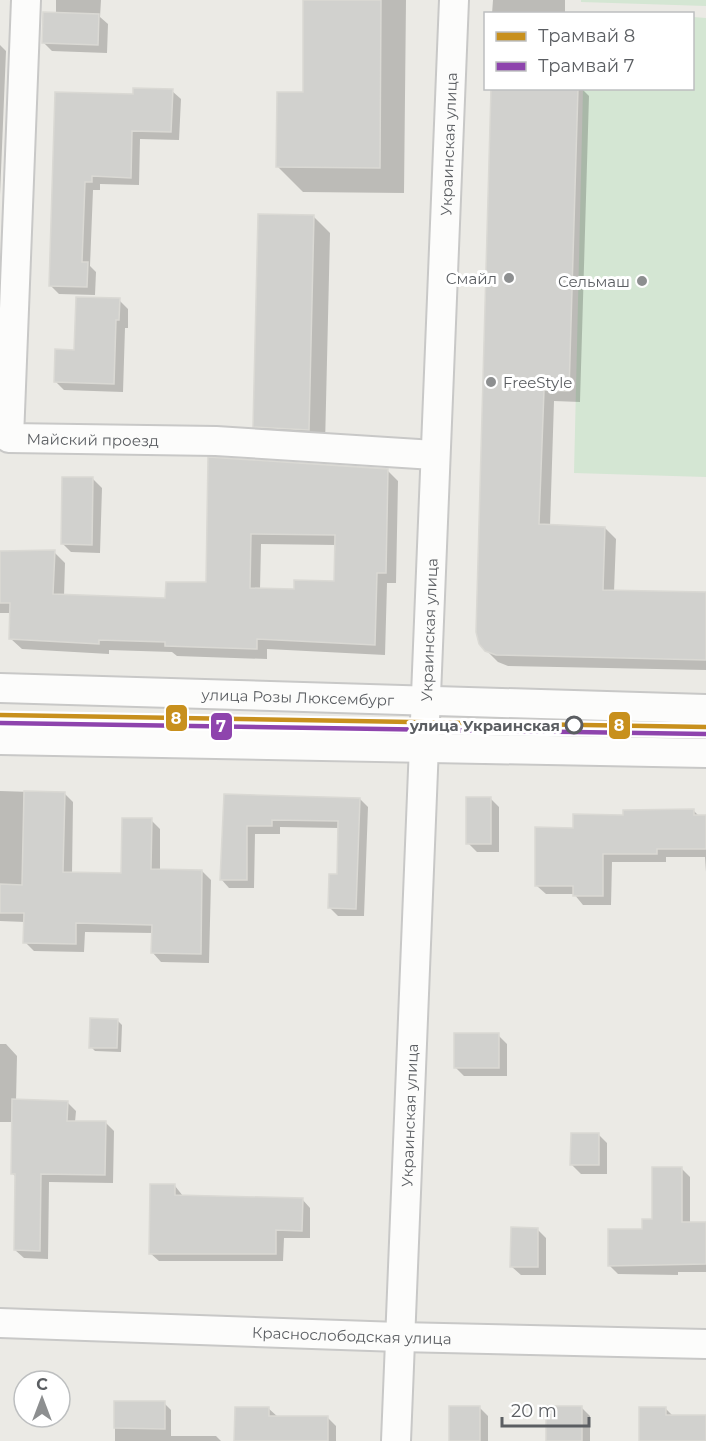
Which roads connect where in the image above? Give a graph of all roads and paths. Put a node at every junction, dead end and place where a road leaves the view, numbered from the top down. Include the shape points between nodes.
1 (26, 0) edge
2 (454, 0) edge
3 (434, 455) junction
4 (0, 688) edge
5 (425, 702) junction
6 (706, 709) edge
7 (0, 740) edge
8 (424, 750) junction
9 (706, 753) edge
10 (0, 1323) edge
11 (399, 1337) junction
12 (706, 1344) edge
13 (396, 1441) edge

1 - 3 street, Майский проезд via 9,438 216,441
2 - 3 street, Украинская улица
3 - 5 street, Украинская улица
4 - 5 street, улица Розы Люксембург
5 - 6 street, улица Розы Люксембург
5 - 8 street, Украинская улица
7 - 8 street
8 - 9 street
8 - 11 street, Украинская улица
10 - 11 street, Краснослободская улица
11 - 12 street, Краснослободская улица
11 - 13 street, Украинская улица

